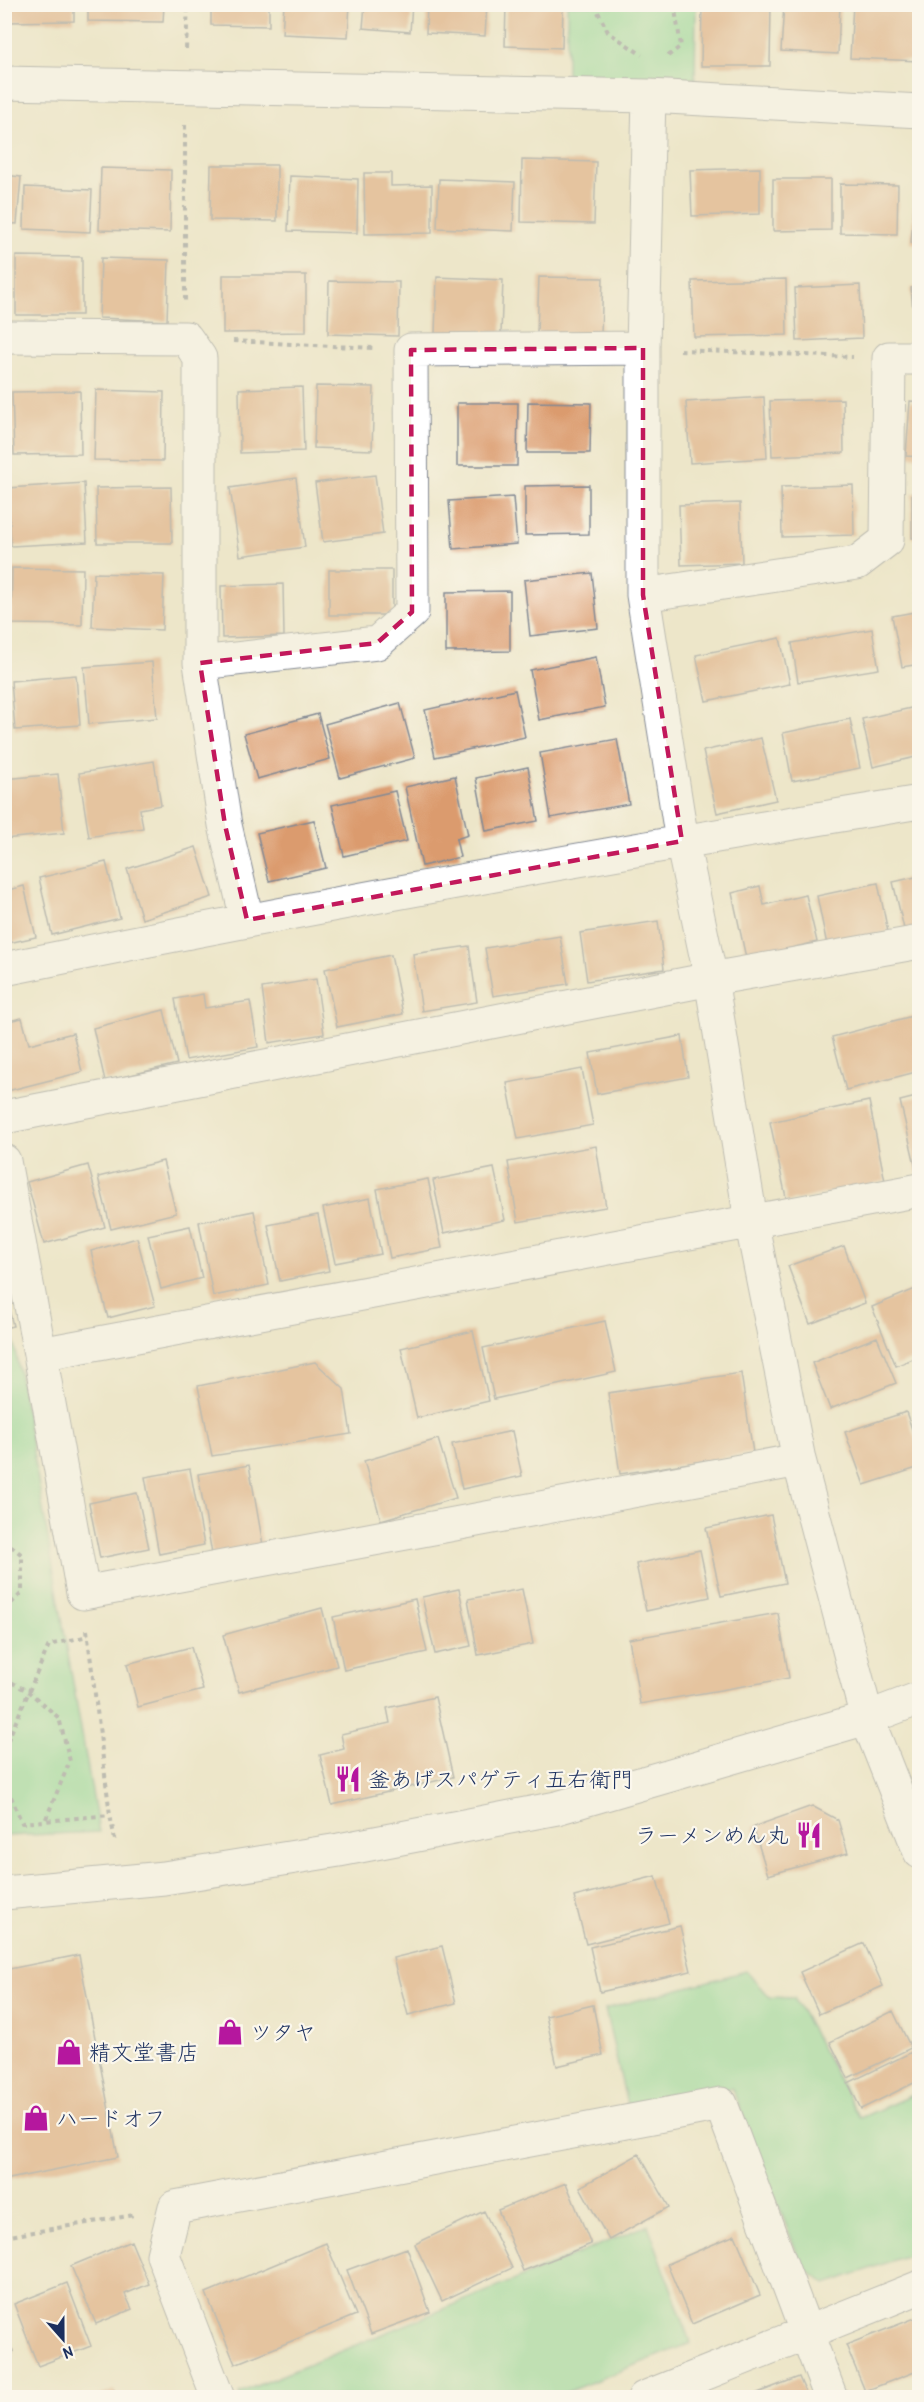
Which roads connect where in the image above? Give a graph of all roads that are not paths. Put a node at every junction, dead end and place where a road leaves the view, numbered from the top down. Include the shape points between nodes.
1 (4, 84) edge
2 (649, 96) junction
3 (920, 111) edge
4 (4, 337) edge
5 (643, 348) junction
6 (904, 358) edge
7 (643, 595) junction
8 (200, 663) junction
9 (920, 802) edge
10 (682, 841) junction
11 (247, 920) junction
12 (920, 942) edge
13 (4, 969) edge
14 (711, 979) junction
15 (4, 1117) edge
16 (4, 1161) edge
17 (920, 1190) edge
18 (751, 1220) junction
19 (11, 1237) edge
20 (40, 1354) junction
21 (799, 1460) junction
22 (920, 1698) edge
23 (867, 1718) junction
24 (920, 1852) edge
25 (4, 1893) edge
26 (920, 2287) edge
27 (806, 2334) junction
28 (218, 2397) edge
29 (644, 2397) edge
30 (831, 2397) edge

1 - 2 street
2 - 3 street
2 - 5 street
4 - 8 street via 186,338 200,358
5 - 7 street
5 - 8 street via 411,350 412,612 377,643
6 - 7 street via 887,540 857,563
7 - 10 street
8 - 11 street via 225,825
9 - 10 street
10 - 11 street
10 - 14 street
11 - 13 street
12 - 14 street
14 - 15 street
14 - 18 street
16 - 19 street
17 - 18 street
18 - 20 street
18 - 21 street
19 - 20 street
20 - 21 street via 83,1593
21 - 23 street
22 - 23 street
23 - 24 street
23 - 25 street via 557,1808 339,1850 164,1878
26 - 27 street
27 - 28 street via 721,2104 176,2207 163,2255
27 - 29 street
27 - 30 street

